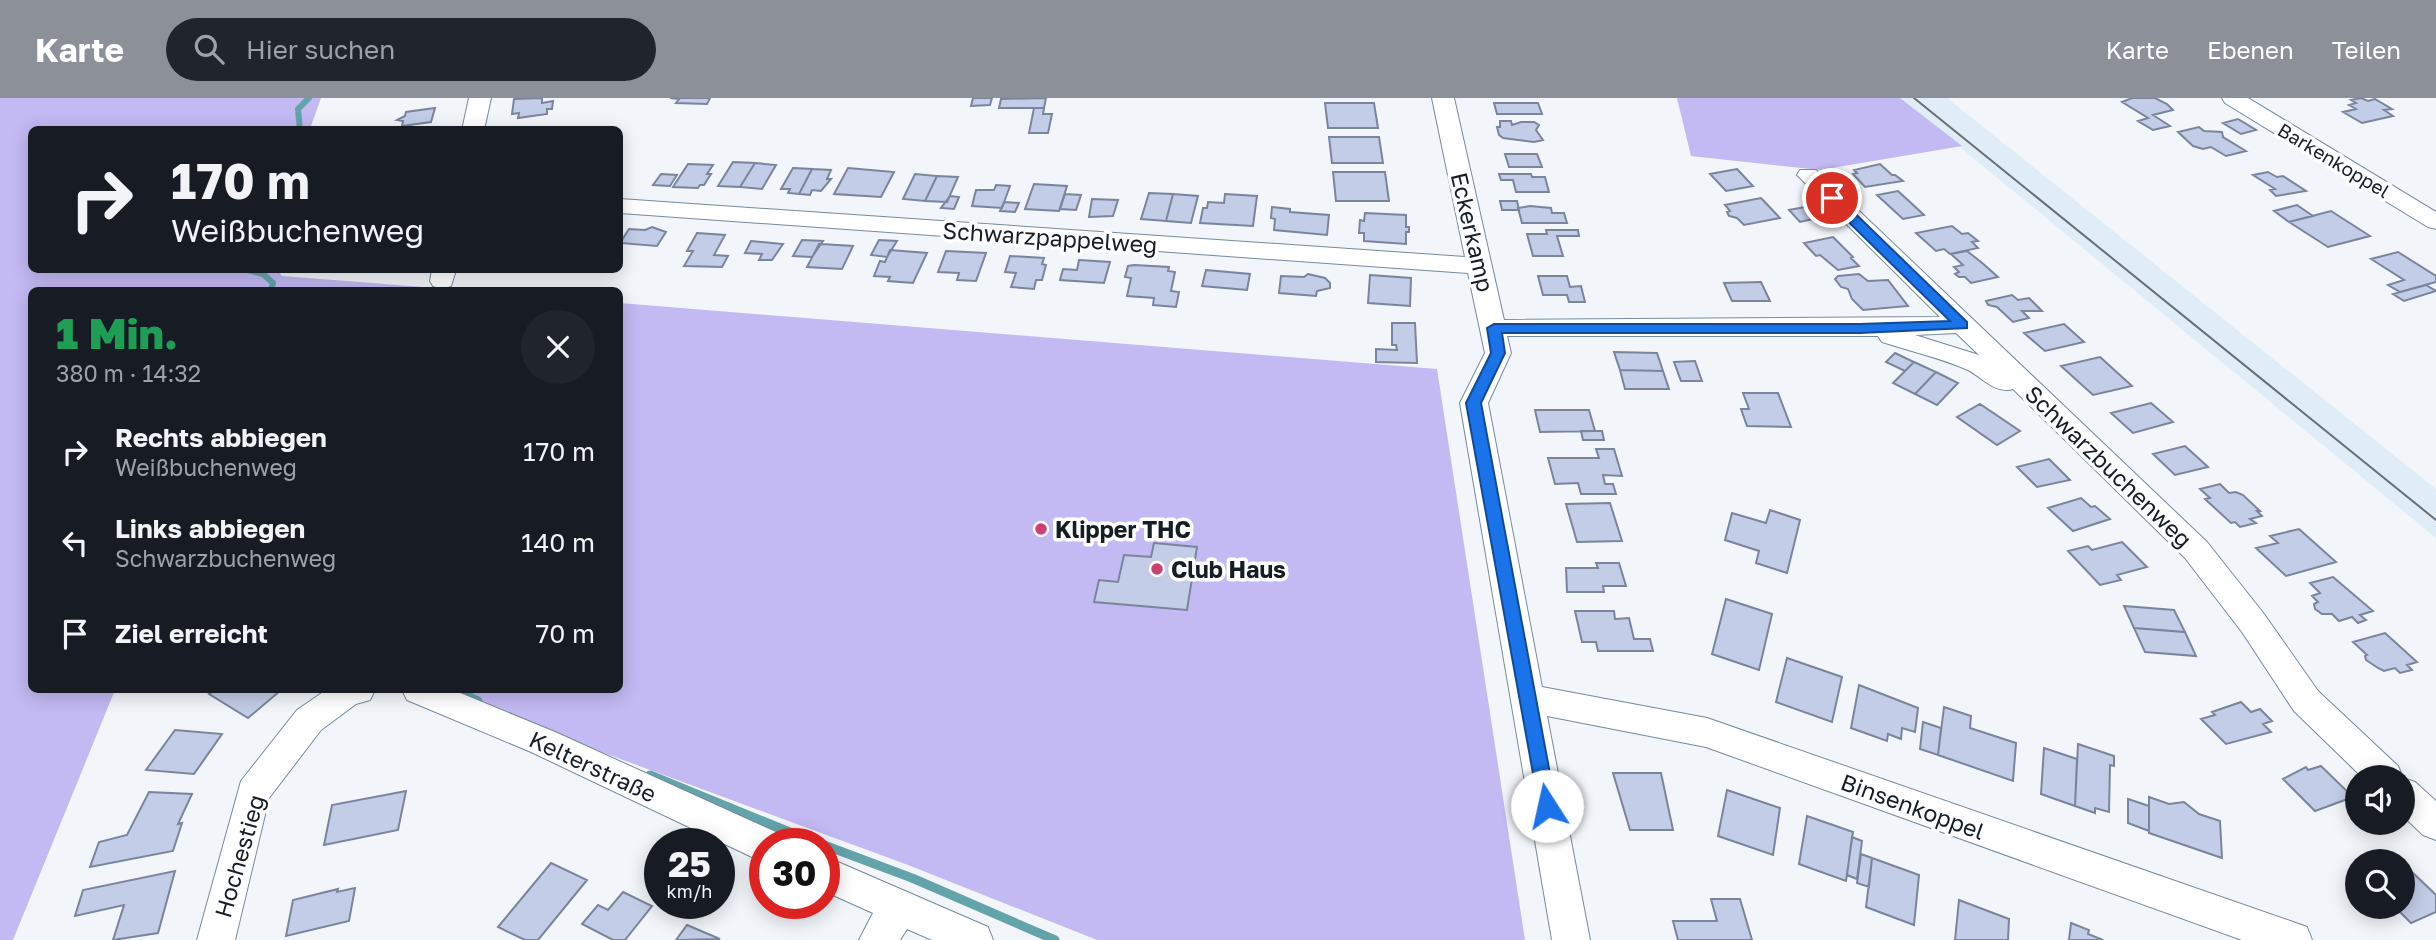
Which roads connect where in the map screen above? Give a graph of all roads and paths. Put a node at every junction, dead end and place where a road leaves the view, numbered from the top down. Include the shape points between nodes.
1 (480, 98) edge
2 (1443, 98) edge
3 (2233, 98) edge
4 (474, 126) edge
5 (1808, 175) dead end
6 (623, 206) edge
7 (2436, 222) edge
8 (1481, 266) junction
9 (1962, 325) junction
10 (1494, 328) junction
11 (1860, 328) junction
12 (2048, 406) junction
13 (348, 693) edge
14 (426, 693) edge
15 (1527, 698) junction
16 (2373, 765) edge
17 (2415, 804) edge
18 (2436, 824) edge
19 (749, 838) edge
20 (840, 880) edge
21 (899, 907) junction
22 (216, 940) edge
23 (878, 940) edge
24 (974, 940) edge
25 (1571, 940) edge
26 (2293, 940) edge

1 - 4 street
2 - 8 street, Eckerkamp
3 - 7 street, Barkenkoppel
5 - 9 street, Schwarzbuchenweg
6 - 8 street, Schwarzpappelweg
8 - 10 street, Eckerkamp
9 - 11 street
9 - 12 street, Schwarzbuchenweg
10 - 11 street
10 - 15 street, Eckerkamp via 1498,353 1474,403
11 - 12 street via 1977,364
12 - 16 street, Schwarzbuchenweg via 2196,550 2306,701
13 - 22 street, Hochestieg via 309,720 253,792
14 - 19 street, Kelterstraße
15 - 25 street, Eckerkamp
15 - 26 street, Binsenkoppel via 1707,733
17 - 18 street
20 - 21 street
21 - 23 street
21 - 24 street

